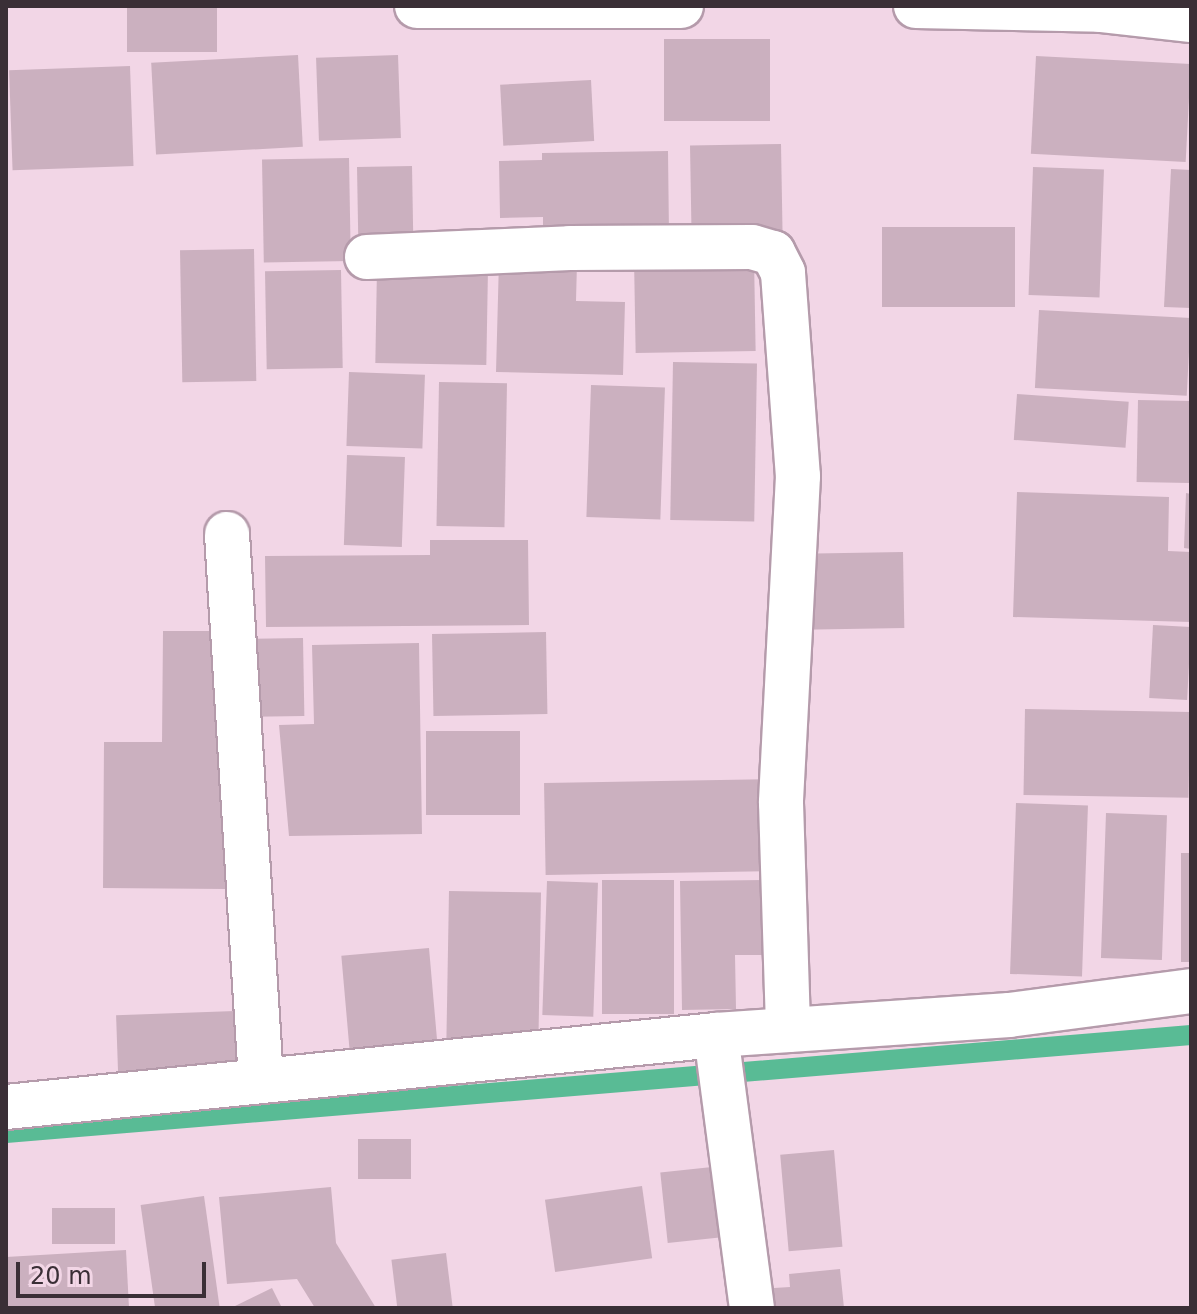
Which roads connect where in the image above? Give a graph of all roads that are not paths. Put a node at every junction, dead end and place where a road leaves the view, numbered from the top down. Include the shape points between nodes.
1 (417, 6) edge
2 (585, 6) edge
3 (681, 6) edge
4 (916, 6) edge
5 (1191, 20) edge
6 (367, 257) dead end
7 (227, 534) dead end
8 (1191, 991) edge
9 (788, 1030) junction
10 (717, 1043) junction
11 (261, 1081) junction
12 (6, 1107) edge
13 (752, 1308) edge

1 - 2 street
2 - 3 street
4 - 5 street via 1100,10
6 - 9 street via 570,248 752,247 773,253 783,273 798,476 781,803
7 - 11 street
8 - 9 street via 1009,1015
9 - 10 street
10 - 11 street
10 - 13 street
11 - 12 street

